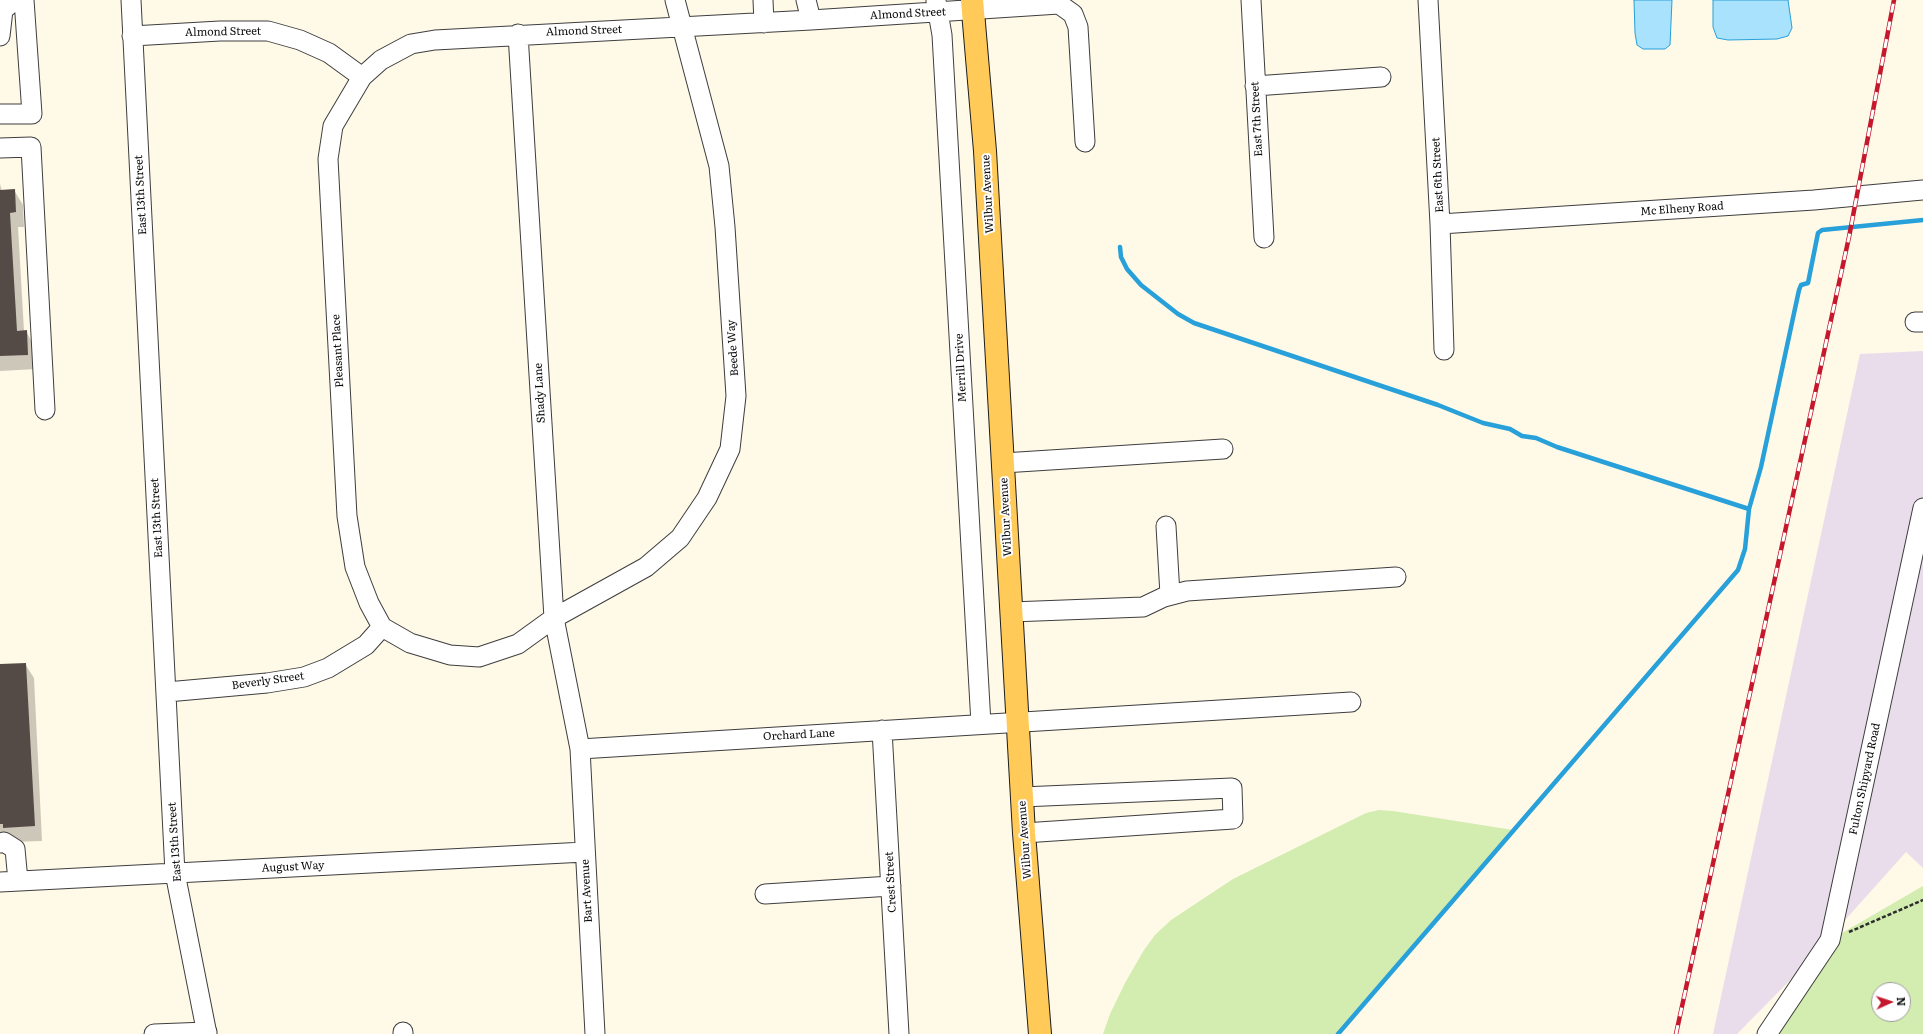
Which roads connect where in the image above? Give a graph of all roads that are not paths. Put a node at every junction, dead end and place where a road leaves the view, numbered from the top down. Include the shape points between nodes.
1 (14, 0) edge
2 (24, 0) edge
3 (131, 0) edge
4 (675, 0) edge
5 (763, 0) edge
6 (806, 0) edge
7 (1251, 0) edge
8 (1428, 0) edge
9 (972, 5) edge
10 (937, 6) edge
11 (811, 20) junction
12 (764, 23) junction
13 (683, 27) junction
14 (518, 34) junction
15 (0, 36) edge
16 (132, 36) junction
17 (362, 77) junction
18 (1381, 77) dead end
19 (1255, 86) junction
20 (0, 114) edge
21 (1085, 142) dead end
22 (0, 148) edge
23 (1923, 190) edge
24 (1440, 224) junction
25 (1264, 238) dead end
26 (1444, 350) dead end
27 (45, 410) dead end
28 (1223, 449) dead end
29 (1003, 463) junction
30 (1923, 508) edge
31 (1166, 526) dead end
32 (1396, 577) dead end
33 (1170, 595) junction
34 (1012, 612) junction
35 (554, 618) junction
36 (382, 627) junction
37 (167, 692) junction
38 (1351, 702) dead end
39 (1017, 722) junction
40 (981, 724) junction
41 (882, 730) junction
42 (580, 749) junction
43 (1022, 797) junction
44 (1024, 833) junction
45 (0, 843) edge
46 (585, 852) junction
47 (175, 873) junction
48 (9, 881) edge
49 (891, 886) junction
50 (765, 894) dead end
51 (207, 1033) edge
52 (154, 1034) edge
53 (595, 1034) edge
54 (899, 1034) edge
55 (1040, 1034) edge
56 (1767, 1034) edge

1 - 15 street via 3,10
2 - 20 street via 32,114
3 - 16 street, East 13th Street
4 - 13 street, Beede Way
5 - 12 street
6 - 11 street
7 - 19 street, East 7th Street
8 - 24 street, East 6th Street
9 - 10 street, Almond Street
9 - 21 street, Almond Street via 1059,4 1073,14 1078,27
9 - 29 main road, Wilbur Avenue via 985,151
10 - 11 street, Almond Street
10 - 40 street, Merrill Drive via 943,51
11 - 12 street, Almond Street
12 - 13 street, Almond Street
13 - 14 street, Almond Street
13 - 35 street, Beede Way via 718,166 722,196 736,396 730,449 707,498 680,538 646,567
14 - 17 street, Almond Street via 411,44 381,60
14 - 35 street, Shady Lane
16 - 17 street, Almond Street via 268,31 300,40 329,53
16 - 37 street, East 13th Street
17 - 36 street, Pleasant Place via 333,126 328,159 347,516 354,567
18 - 19 street
19 - 25 street, East 7th Street
22 - 27 street via 31,147
23 - 24 street, Mc Elheny Road via 1814,200
24 - 26 street, East 6th Street
28 - 29 street
29 - 34 main road, Wilbur Avenue
30 - 56 street, Fulton Shipyard Road via 1830,940
31 - 33 street
32 - 33 street via 1187,591
33 - 34 street via 1143,607
34 - 39 main road, Wilbur Avenue
35 - 36 street via 518,644 480,657 450,655 423,647 410,643
35 - 42 street, Shady Lane
36 - 37 street, Beverly Street via 366,645 328,668 304,677
37 - 47 street, East 13th Street
38 - 39 street, Orchard Lane
39 - 40 street, Orchard Lane
39 - 43 main road, Wilbur Avenue
40 - 41 street, Orchard Lane
41 - 42 street, Orchard Lane
41 - 49 street, Crest Street
42 - 46 street, Bart Avenue
43 - 44 main road, Wilbur Avenue
43 - 44 street via 1232,788 1233,819
44 - 55 main road, Wilbur Avenue
45 - 48 street via 4,842 15,849
46 - 47 street, August Way
46 - 53 street, Bart Avenue
47 - 48 street, August Way
47 - 51 street, East 13th Street
49 - 50 street
49 - 54 street, Crest Street
51 - 52 street

